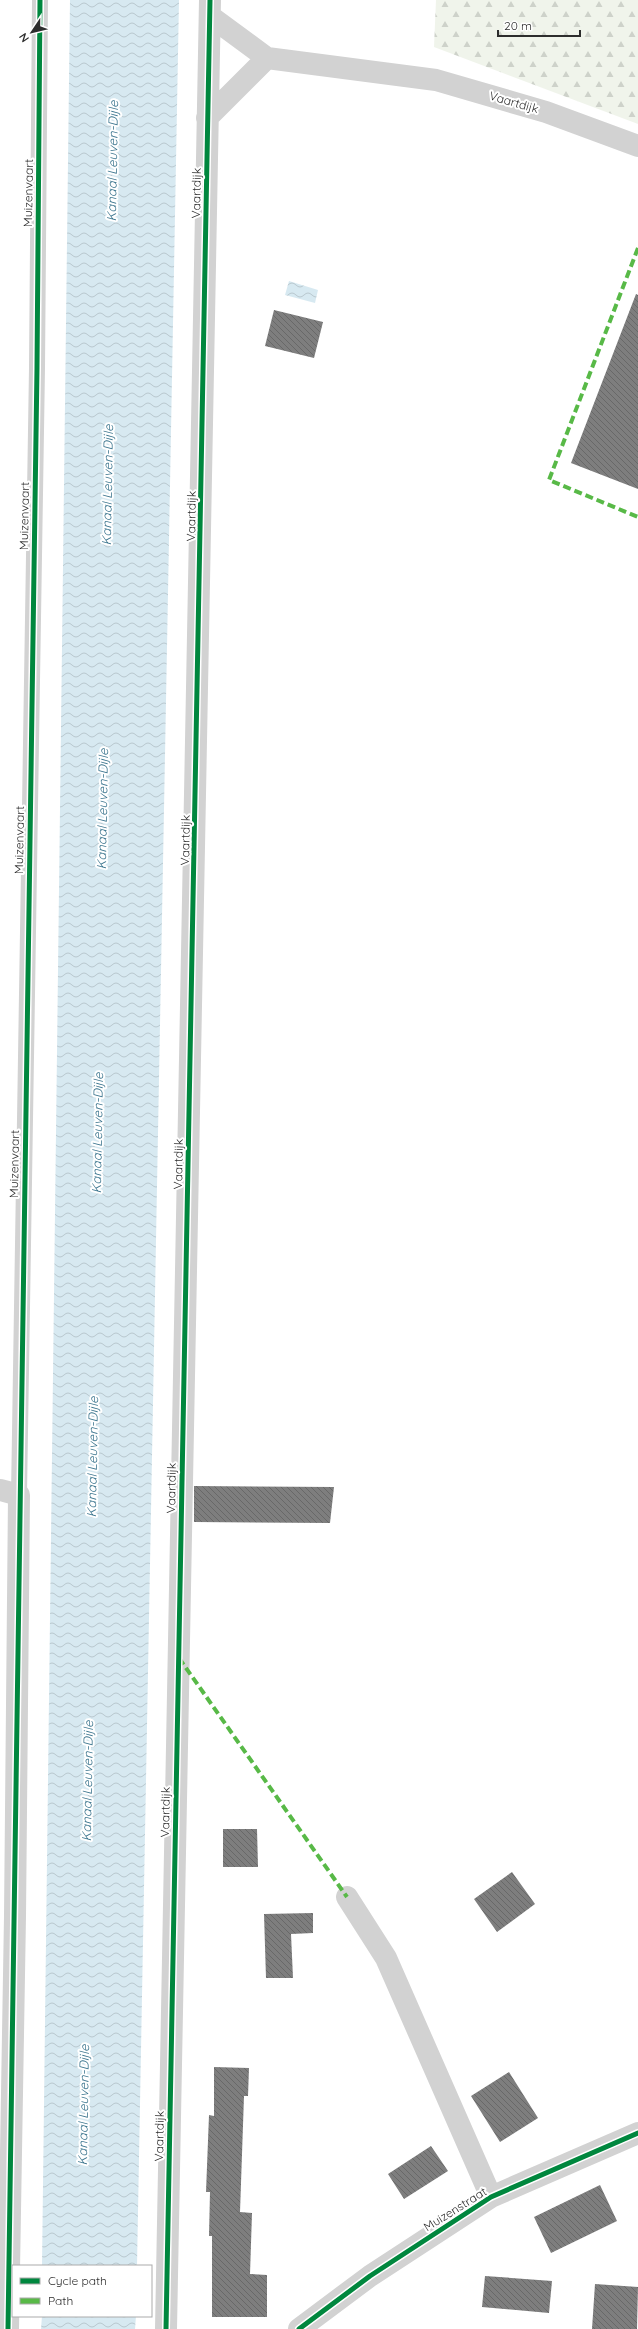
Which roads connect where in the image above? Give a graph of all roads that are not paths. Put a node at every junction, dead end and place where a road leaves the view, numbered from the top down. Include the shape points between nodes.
1 (40, 0) edge
2 (210, 8) edge
3 (267, 58) junction
4 (207, 118) junction
5 (638, 146) edge
6 (9, 1492) edge
7 (347, 1898) dead end
8 (637, 2135) edge
9 (491, 2197) junction
10 (4, 2240) edge
11 (8, 2329) edge
12 (166, 2329) edge
13 (299, 2329) edge

1 - 6 lane, Muizenvaart via 36,384
2 - 3 street, Vaartdijk
2 - 4 street, Vaartdijk
3 - 4 street
3 - 5 street, Vaartdijk via 436,80 546,112
4 - 12 street, Vaartdijk via 204,402
6 - 10 street, Muizenvaart via 15,1916
7 - 9 street, Muizenstraat via 386,1958
8 - 9 street, Muizenstraat
9 - 13 street, Muizenstraat via 370,2276
10 - 11 street, Muizenvaart

